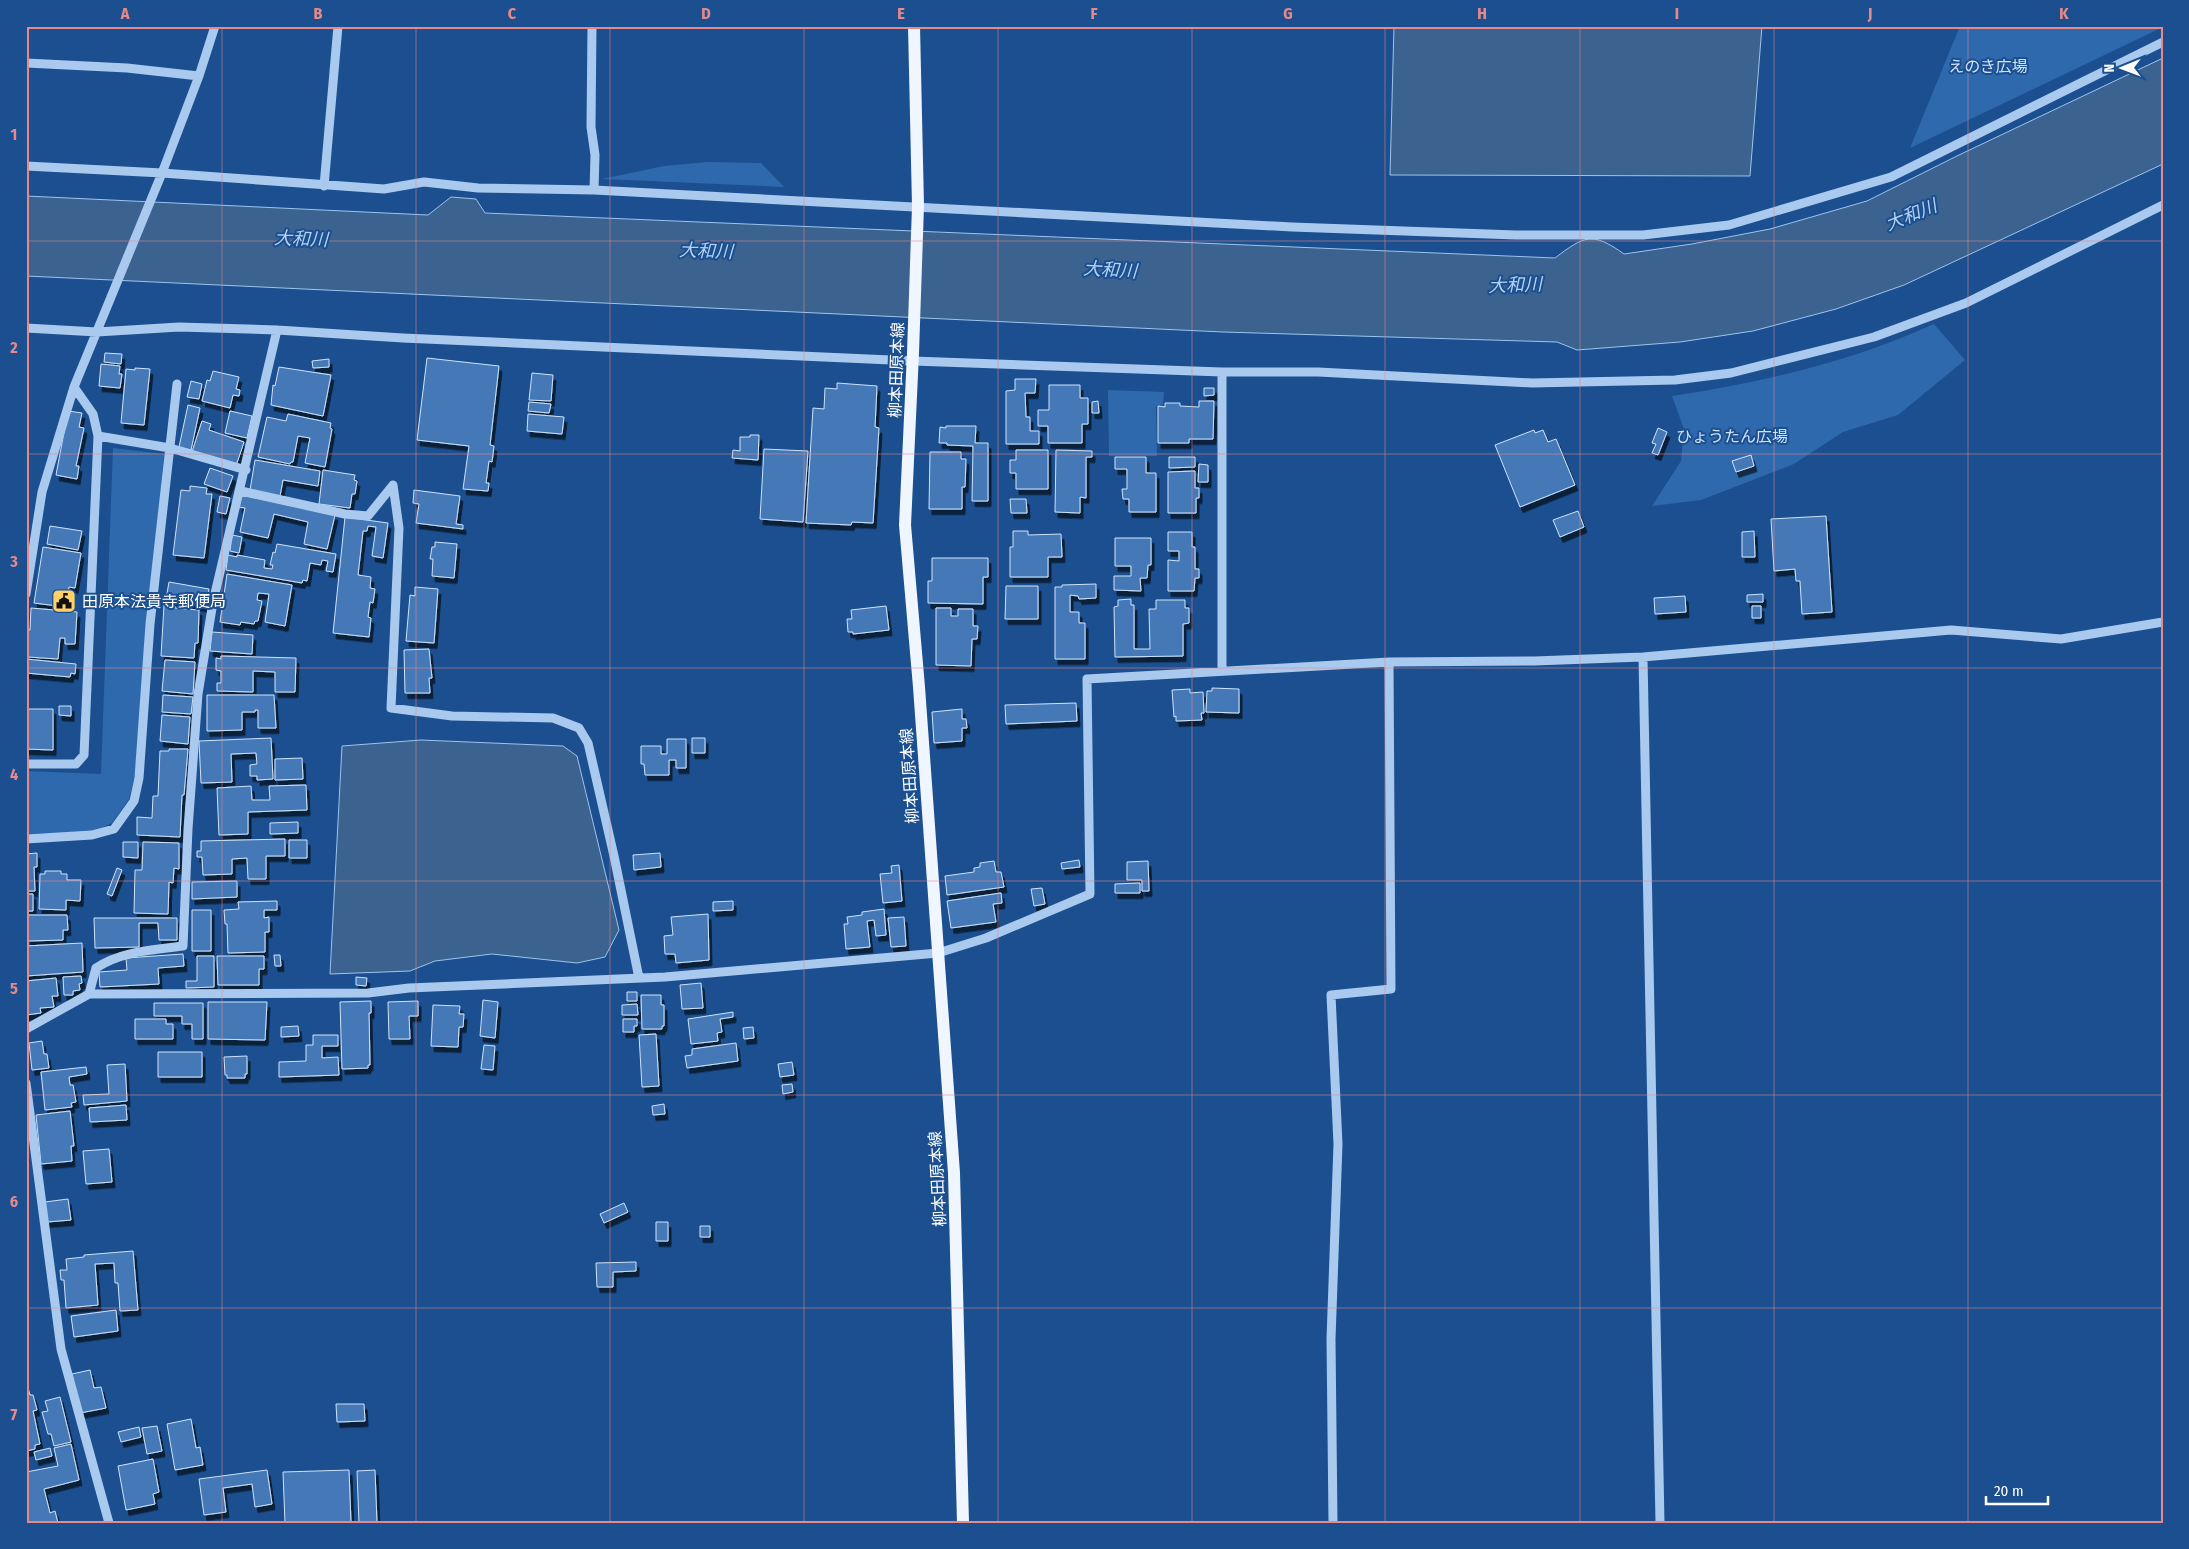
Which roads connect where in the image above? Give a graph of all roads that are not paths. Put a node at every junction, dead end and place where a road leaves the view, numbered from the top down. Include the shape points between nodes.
1 (215, 26) edge
2 (338, 26) edge
3 (592, 26) edge
4 (914, 26) edge
5 (2163, 42) edge
6 (26, 63) edge
7 (199, 76) junction
8 (26, 166) edge
9 (162, 172) junction
10 (324, 186) junction
11 (594, 190) junction
12 (2163, 204) edge
13 (918, 210) junction
14 (26, 328) edge
15 (277, 330) junction
16 (97, 332) junction
17 (913, 357) junction
18 (1222, 372) junction
19 (177, 384) dead end
20 (74, 387) junction
21 (98, 436) junction
22 (170, 448) junction
23 (246, 470) junction
24 (241, 491) junction
25 (26, 594) edge
26 (2163, 622) edge
27 (1643, 657) junction
28 (1389, 662) junction
29 (1222, 671) junction
30 (26, 764) edge
31 (26, 839) edge
32 (938, 954) junction
33 (639, 978) junction
34 (89, 994) junction
35 (26, 1029) edge
36 (26, 1083) edge
37 (109, 1523) edge
38 (963, 1523) edge
39 (1333, 1523) edge
40 (1660, 1523) edge

1 - 7 street
2 - 10 street
3 - 11 street
4 - 13 main road, 柳本田原本線
5 - 13 street via 1891,177 1729,225 1643,235 1516,235
6 - 7 street via 127,68
7 - 9 street
8 - 9 street
9 - 10 street
9 - 16 street
10 - 11 street via 384,189 424,182 478,188
11 - 13 street
12 - 18 street via 1966,303 1874,337 1731,373 1675,380 1532,383 1318,372
13 - 17 main road, 柳本田原本線
14 - 16 street
15 - 16 street via 180,327
15 - 17 street via 403,338
15 - 23 street
16 - 20 street
17 - 18 street
17 - 32 main road, 柳本田原本線 via 905,525
18 - 29 street
19 - 22 street
20 - 21 street via 93,414
20 - 25 street via 42,492
21 - 22 street
21 - 30 street via 84,755 76,764
22 - 23 street
22 - 31 street via 150,624 140,778 134,801 114,829 92,836
23 - 24 street
24 - 33 street via 368,516 393,486 399,528 391,708 452,716 553,718 579,728 588,743
24 - 34 street via 213,602 198,694 183,946 109,959 96,968
26 - 27 street via 2061,639 1951,630
27 - 28 street
27 - 40 street
28 - 29 street
28 - 39 street via 1391,989 1330,995 1338,1144 1331,1339
29 - 32 street via 1087,679 1090,894 986,938
32 - 33 street
32 - 38 main road, 柳本田原本線 via 954,1173
33 - 34 street via 409,988 368,994
34 - 35 street
36 - 37 street via 61,1348

